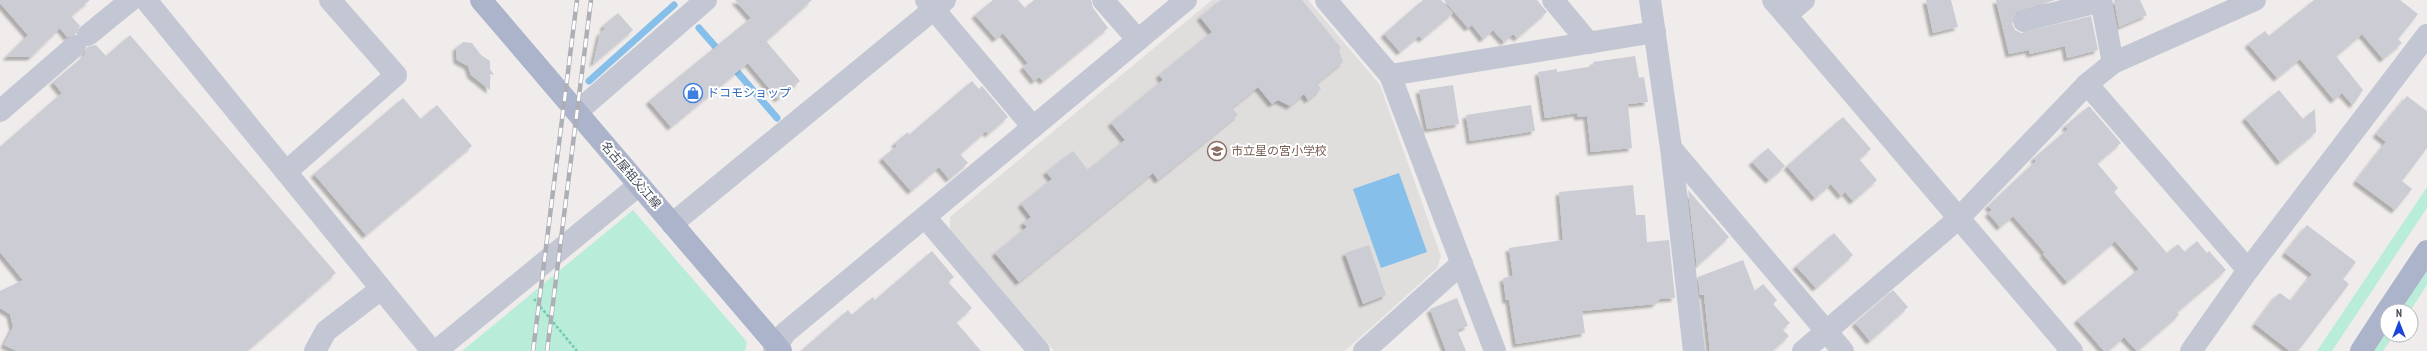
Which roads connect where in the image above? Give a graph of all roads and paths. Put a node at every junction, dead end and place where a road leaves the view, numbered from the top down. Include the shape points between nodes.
1 (131, 0) edge
2 (146, 0) edge
3 (330, 0) edge
4 (481, 0) edge
5 (706, 0) edge
6 (1104, 0) edge
7 (1186, 0) edge
8 (1326, 0) edge
9 (1552, 0) edge
10 (1650, 0) edge
11 (1804, 0) edge
12 (2255, 0) edge
13 (2101, 1) edge
14 (935, 3) edge
15 (1780, 8) edge
16 (2024, 22) dead end
17 (1655, 32) junction
18 (2427, 35) edge
19 (1138, 40) junction
20 (1589, 43) junction
21 (2113, 63) junction
22 (1390, 75) junction
23 (2087, 84) junction
24 (0, 112) edge
25 (577, 112) junction
26 (1033, 127) junction
27 (1671, 148) junction
28 (286, 172) junction
29 (639, 185) junction
30 (925, 217) junction
31 (1958, 218) junction
32 (672, 224) junction
33 (2427, 251) edge
34 (1462, 263) junction
35 (2248, 270) junction
36 (520, 283) junction
37 (381, 289) junction
38 (2392, 303) edge
39 (2379, 323) edge
40 (1826, 332) junction
41 (777, 350) edge
42 (315, 351) edge
43 (432, 351) edge
44 (436, 351) edge
45 (577, 351) edge
46 (1038, 351) edge
47 (1364, 351) edge
48 (1495, 351) edge
49 (1694, 351) edge
50 (1803, 351) edge
51 (1843, 351) edge
52 (2072, 351) edge
53 (2191, 351) edge
54 (2361, 351) edge

1 - 24 street
2 - 28 street
3 - 28 street via 396,75
4 - 25 main road, 名古屋祖父江線
5 - 25 street
6 - 19 street
7 - 19 street
8 - 22 street
9 - 20 street
10 - 17 street
11 - 15 street
12 - 21 street
13 - 16 street
13 - 21 street
14 - 26 street
14 - 32 street
15 - 31 street
17 - 20 street
17 - 27 street
18 - 35 street
19 - 26 street
20 - 22 street
21 - 23 street
22 - 34 street
23 - 31 street
23 - 35 street
25 - 29 main road, 名古屋祖父江線
26 - 30 street
27 - 40 street
27 - 49 street
28 - 37 street
29 - 32 main road, 名古屋祖父江線
29 - 36 street
30 - 41 street via 785,334
30 - 46 street
31 - 40 street
31 - 52 street
32 - 41 main road, 名古屋祖父江線
33 - 38 main road
34 - 47 street
34 - 48 street
35 - 53 street
36 - 44 street
36 - 45 path
37 - 42 street via 326,331
37 - 43 street
39 - 54 main road
40 - 50 street
40 - 51 street

